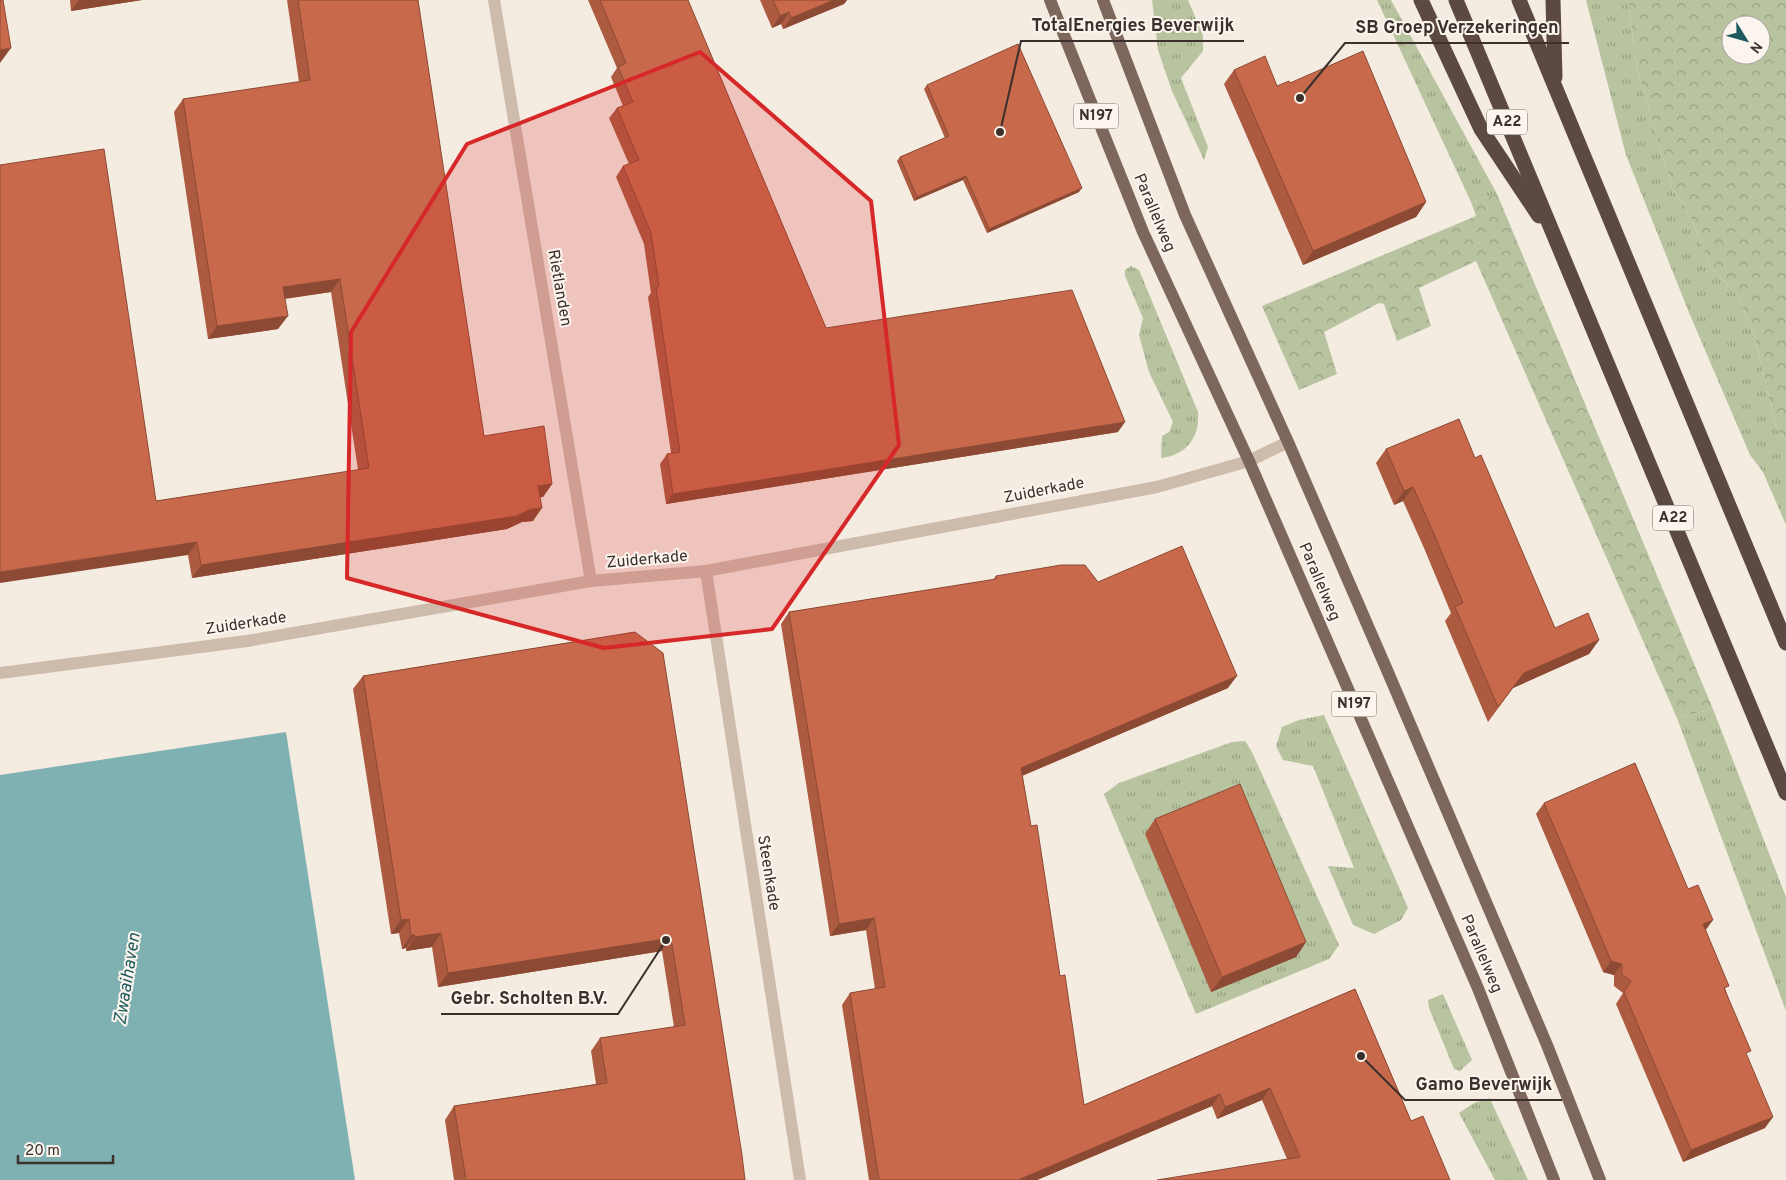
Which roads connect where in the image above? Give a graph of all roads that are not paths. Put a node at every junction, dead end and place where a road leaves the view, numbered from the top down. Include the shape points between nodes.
1 (494, 0) edge
2 (1050, 0) edge
3 (1103, 0) edge
4 (1421, 0) edge
5 (1456, 0) edge
6 (1519, 0) edge
7 (1553, 0) edge
8 (1555, 86) junction
9 (1558, 244) junction
10 (1288, 442) junction
11 (1249, 461) junction
12 (706, 571) junction
13 (591, 580) junction
14 (1786, 643) edge
15 (0, 673) edge
16 (1786, 793) edge
17 (800, 1180) edge
18 (1554, 1180) edge
19 (1600, 1180) edge

1 - 13 street, Rietlanden
2 - 11 main road, Parallelweg / N197 via 1143,232
3 - 10 main road, Parallelweg / N197 via 1186,215
4 - 9 highway, A22 via 1481,129
5 - 9 highway, A22
6 - 8 highway
7 - 8 highway
8 - 14 highway
9 - 16 highway, A22
10 - 11 street, Zuiderkade
10 - 19 main road, Parallelweg / N197 via 1543,1036
11 - 12 street, Zuiderkade via 1157,487
11 - 18 main road, Parallelweg / N197 via 1474,977
12 - 13 street, Zuiderkade
12 - 17 street, Steenkade
13 - 15 street, Zuiderkade via 247,641

